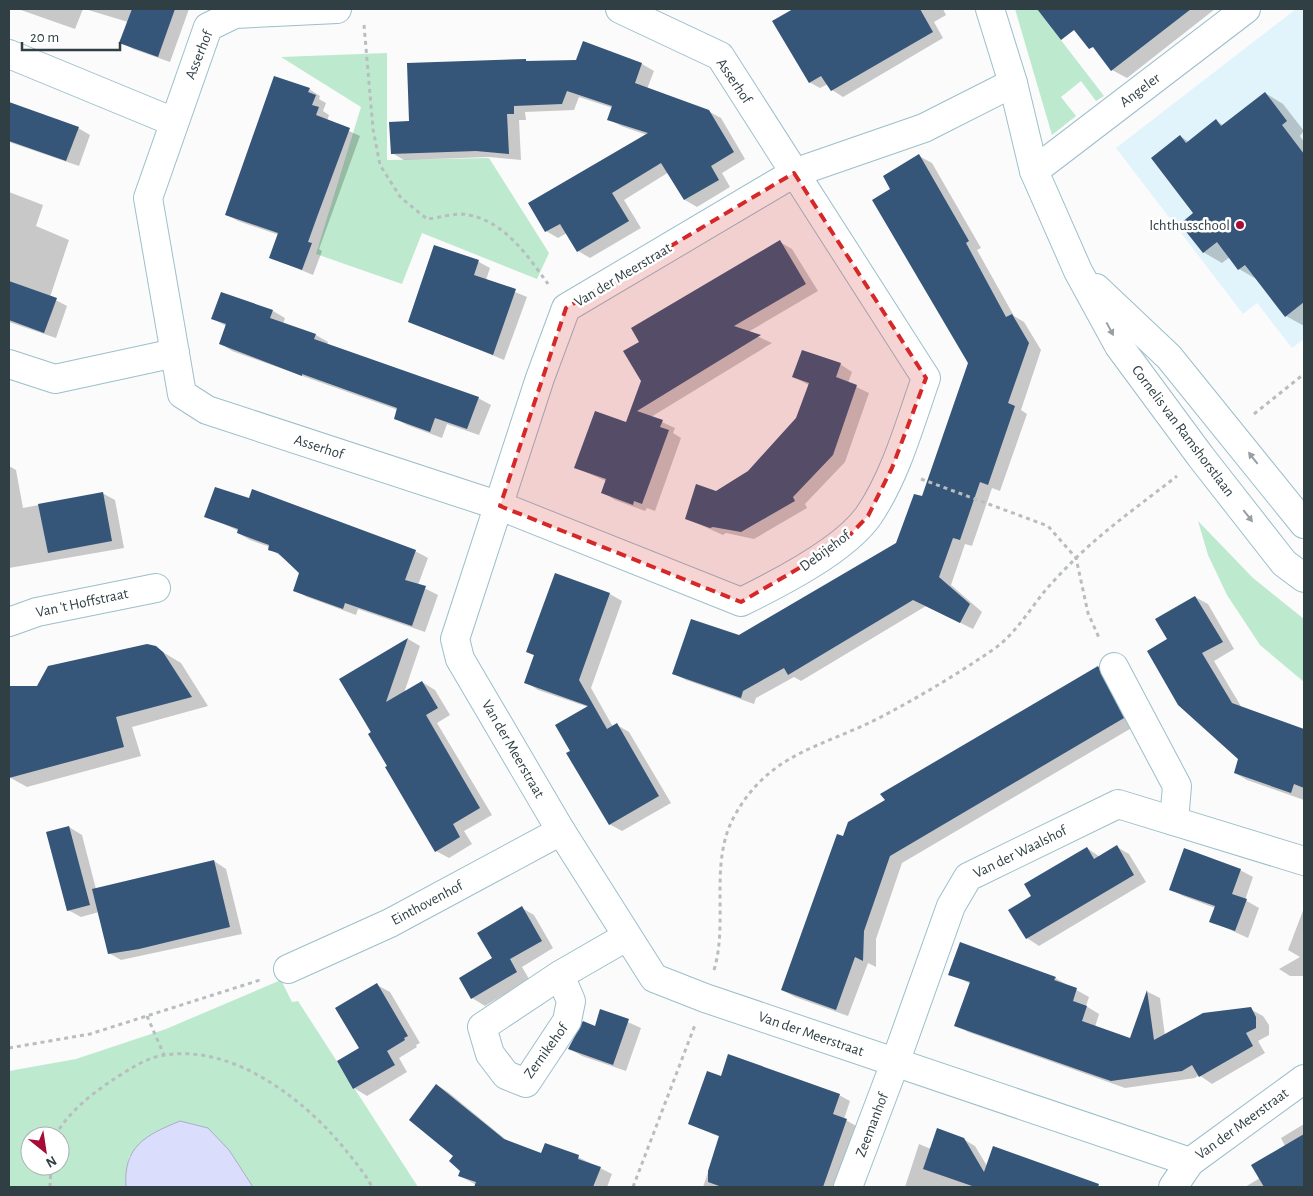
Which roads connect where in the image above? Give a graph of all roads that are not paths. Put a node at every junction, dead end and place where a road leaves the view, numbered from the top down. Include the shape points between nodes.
1 (337, 9) edge
2 (620, 9) edge
3 (990, 9) edge
4 (1246, 9) edge
5 (9, 54) edge
6 (1013, 83) junction
7 (174, 122) junction
8 (1034, 171) junction
9 (794, 173) junction
10 (1078, 271) junction
11 (175, 353) junction
12 (9, 364) edge
13 (500, 506) junction
14 (1304, 524) edge
15 (1304, 578) edge
16 (156, 588) dead end
17 (9, 622) edge
18 (1114, 667) road end
19 (1174, 821) junction
20 (561, 831) junction
21 (1304, 861) edge
22 (626, 937) junction
23 (288, 968) road end
24 (560, 976) dead end
25 (895, 1064) junction
26 (1304, 1079) edge
27 (1190, 1162) junction
28 (848, 1187) edge
29 (1173, 1187) edge

1 - 7 street, Asserhof via 235,14 208,27
2 - 9 street, Asserhof via 720,56
3 - 6 street, Cornelis van Ramshorstlaan
4 - 8 street, Angeler
5 - 7 street
6 - 8 street, Cornelis van Ramshorstlaan
6 - 9 street, Van der Meerstraat via 924,128
7 - 11 street, Asserhof via 148,198
8 - 10 street, Cornelis van Ramshorstlaan
9 - 13 street, Van der Meerstraat via 566,308 540,378
9 - 13 street, Debijehof via 926,378 892,468 868,516 842,543 772,587 740,602
14 -> 10 street, Cornelis van Ramshorstlaan via 1169,357
10 -> 15 street, Cornelis van Ramshorstlaan via 1119,346 1284,563
11 - 12 street via 55,379
11 - 13 street, Asserhof via 182,394 207,410
13 - 20 street, Van der Meerstraat via 455,639 460,659
16 - 17 street, Van 't Hoffstraat via 37,612
18 - 19 street via 1177,786
19 - 21 street, Van der Waalshof
19 - 25 street, Van der Waalshof via 1118,804 968,877 951,906
20 - 22 street, Van der Meerstraat
20 - 23 street, Einthovenhof via 390,923
22 - 24 street
22 - 25 street, Van der Meerstraat via 654,978
25 - 27 street, Van der Meerstraat
25 - 28 street, Zeemanhof
26 - 27 street, Van der Meerstraat
27 - 29 street

